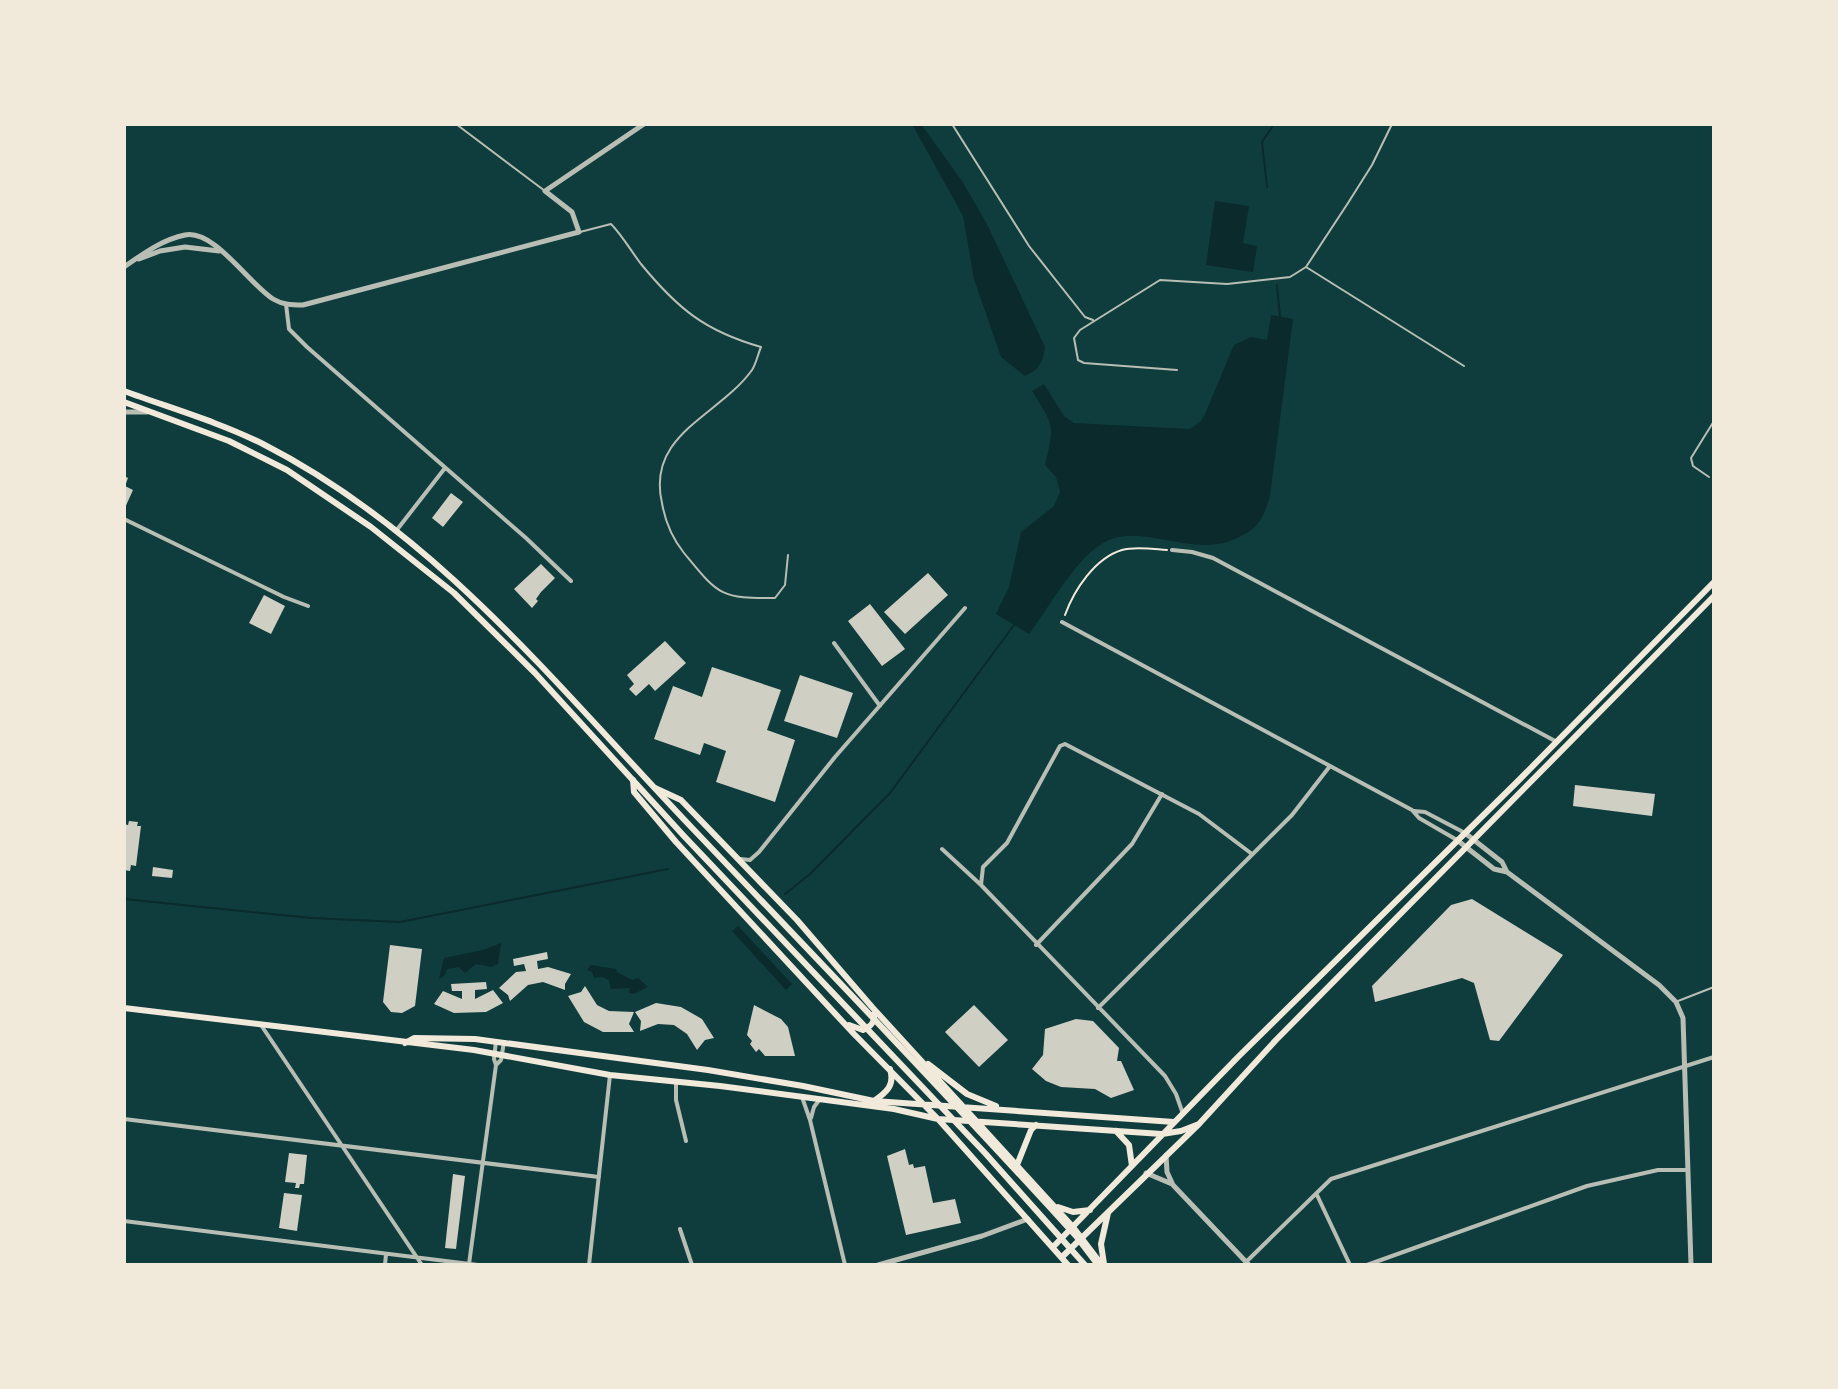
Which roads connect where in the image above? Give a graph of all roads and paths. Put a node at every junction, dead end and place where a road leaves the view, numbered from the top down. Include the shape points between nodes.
1 (456, 124) edge
2 (644, 124) edge
3 (952, 124) edge
4 (1392, 124) edge
5 (545, 191) junction
6 (579, 232) junction
7 (201, 237) junction
8 (199, 248) junction
9 (220, 251) junction
10 (132, 261) junction
11 (124, 267) edge
12 (1306, 267) junction
13 (286, 304) junction
14 (1095, 321) junction
15 (1464, 366) dead end
16 (1177, 370) dead end
17 (124, 391) edge
18 (124, 402) edge
19 (124, 412) edge
20 (156, 414) junction
21 (1714, 421) edge
22 (445, 468) junction
23 (1709, 477) dead end
24 (124, 519) edge
25 (396, 531) junction
26 (1172, 550) joint
27 (788, 555) dead end
28 (571, 581) dead end
29 (1714, 582) edge
30 (1714, 596) edge
31 (308, 606) dead end
32 (965, 608) dead end
33 (1062, 622) joint
34 (1657, 641) junction
35 (834, 643) dead end
36 (1664, 648) junction
37 (880, 706) junction
38 (1557, 742) junction
39 (1330, 766) junction
40 (633, 780) junction
41 (655, 788) junction
42 (1162, 794) junction
43 (1414, 811) junction
44 (1465, 833) junction
45 (1457, 840) junction
46 (1474, 840) junction
47 (1467, 847) junction
48 (942, 849) dead end
49 (759, 852) junction
50 (1252, 854) junction
51 (737, 859) junction
52 (1507, 872) junction
53 (752, 875) junction
54 (981, 885) junction
55 (1036, 945) junction
56 (1714, 987) edge
57 (1676, 1002) junction
58 (872, 1007) junction
59 (124, 1008) edge
60 (1098, 1008) junction
61 (844, 1022) junction
62 (261, 1025) junction
63 (500, 1042) junction
64 (405, 1043) junction
65 (498, 1054) junction
66 (915, 1054) junction
67 (1714, 1057) edge
68 (890, 1067) junction
69 (1683, 1068) junction
70 (610, 1075) junction
71 (676, 1080) junction
72 (803, 1086) junction
73 (802, 1097) junction
74 (820, 1099) junction
75 (874, 1101) junction
76 (926, 1105) junction
77 (962, 1107) junction
78 (1003, 1109) junction
79 (1183, 1114) junction
80 (124, 1119) edge
81 (938, 1119) junction
82 (810, 1120) junction
83 (976, 1121) junction
84 (1174, 1122) junction
85 (1199, 1124) junction
86 (1036, 1125) junction
87 (1116, 1131) junction
88 (1162, 1134) junction
89 (686, 1141) dead end
90 (342, 1145) junction
91 (1166, 1154) junction
92 (482, 1163) junction
93 (1017, 1165) junction
94 (1132, 1166) junction
95 (1687, 1170) junction
96 (1146, 1173) junction
97 (599, 1177) junction
98 (1173, 1185) junction
99 (1317, 1194) junction
100 (1054, 1206) junction
101 (1091, 1209) junction
102 (1109, 1209) junction
103 (1028, 1219) junction
104 (124, 1221) edge
105 (1073, 1227) junction
106 (680, 1229) dead end
107 (1082, 1237) junction
108 (1053, 1247) junction
109 (386, 1254) junction
110 (416, 1257) junction
111 (1062, 1257) junction
112 (911, 1261) edge
113 (469, 1264) edge
114 (1248, 1264) edge
115 (385, 1265) edge
116 (422, 1265) edge
117 (478, 1265) edge
118 (589, 1265) edge
119 (692, 1265) edge
120 (845, 1265) edge
121 (878, 1265) edge
122 (1068, 1265) edge
123 (1085, 1265) edge
124 (1102, 1265) edge
125 (1350, 1265) edge
126 (1367, 1265) edge
127 (1691, 1265) edge

1 - 5 lane
2 - 5 street
3 - 14 lane via 1048,273 1085,317
4 - 12 lane
5 - 6 street via 572,212
6 - 13 street via 319,302
6 - 27 lane via 611,224 683,308 728,338 761,347 753,368 667,452 660,468 660,497 678,546 713,589 727,596 775,598 785,585
7 - 8 street
7 - 9 street
7 - 10 street via 186,235 165,242
8 - 9 street
8 - 10 street via 176,248
9 - 13 street via 273,299
10 - 11 street
12 - 14 lane via 1271,281 1160,280
12 - 15 lane
13 - 22 street via 289,329
14 - 16 lane via 1074,338 1078,360
17 - 25 main road via 260,442
18 - 20 main road
19 - 20 street
20 - 40 main road via 276,464 407,554 501,638
21 - 23 lane via 1691,458 1693,466
22 - 25 street
22 - 28 street
24 - 31 street
25 - 41 main road via 499,621
26 - 33 path via 1123,550 1110,556 1078,588
26 - 38 street via 1213,558
29 - 34 main road
30 - 36 main road
32 - 37 street
33 - 39 street
34 - 36 street
34 - 38 main road
35 - 37 street
36 - 46 main road
37 - 49 street
38 - 44 main road
39 - 43 street
39 - 50 street via 1292,815
40 - 61 main road via 634,792 676,842
40 - 123 main road
41 - 51 main road via 681,800
41 - 124 main road
42 - 50 street via 1211,821
42 - 54 street via 1060,746 1007,843 983,867
42 - 55 street via 1134,842
43 - 44 street
43 - 45 street
44 - 45 main road
44 - 46 street
45 - 47 street
45 - 79 main road
46 - 47 main road
46 - 52 street
47 - 52 street via 1494,869
47 - 85 main road
48 - 54 street
49 - 51 street via 750,860
49 - 53 street
50 - 60 street
51 - 53 main road
52 - 57 street
53 - 58 main road
54 - 55 street
55 - 60 street
56 - 57 lane
57 - 69 street via 1683,1018
58 - 61 main road via 874,1022 869,1027 856,1029
58 - 66 main road
59 - 62 main road
60 - 79 street via 1172,1084
61 - 68 main road
62 - 64 main road
62 - 90 street
63 - 64 main road via 452,1037
63 - 65 street
63 - 72 main road
64 - 65 main road
65 - 70 main road
65 - 92 street
66 - 77 main road
66 - 78 main road via 967,1094
67 - 69 street
68 - 75 main road via 890,1088
68 - 76 main road
69 - 95 street
69 - 99 street via 1331,1179
70 - 71 main road
70 - 97 street
71 - 73 main road
71 - 89 street
72 - 73 main road
72 - 75 main road
73 - 74 main road
73 - 82 street
74 - 81 main road
74 - 82 street
75 - 76 main road
76 - 77 main road
76 - 81 main road
77 - 78 main road
77 - 83 main road
78 - 84 main road
79 - 84 main road
80 - 90 street
81 - 83 main road
81 - 103 main road
82 - 120 street
83 - 86 main road
83 - 93 main road
84 - 88 main road
85 - 88 main road
85 - 91 main road
86 - 87 main road
86 - 93 main road
87 - 88 main road
87 - 94 main road via 1129,1145
88 - 94 main road
90 - 92 street
90 - 110 street
91 - 96 main road
91 - 98 street
92 - 97 street
92 - 113 street
93 - 100 main road
94 - 101 main road
95 - 126 street via 1658,1170 1587,1186
95 - 127 street
96 - 98 street
96 - 102 main road
97 - 118 street
98 - 114 street
99 - 114 street
99 - 125 street
100 - 101 main road via 1073,1212
100 - 105 main road
101 - 105 main road
102 - 107 main road
102 - 124 main road
103 - 108 main road
103 - 112 street
104 - 109 street
105 - 107 main road
105 - 108 main road
106 - 119 street
107 - 111 main road
107 - 124 main road
108 - 111 main road
109 - 110 street
109 - 115 street
110 - 113 street
110 - 116 street
111 - 122 main road
112 - 121 street
113 - 117 street

